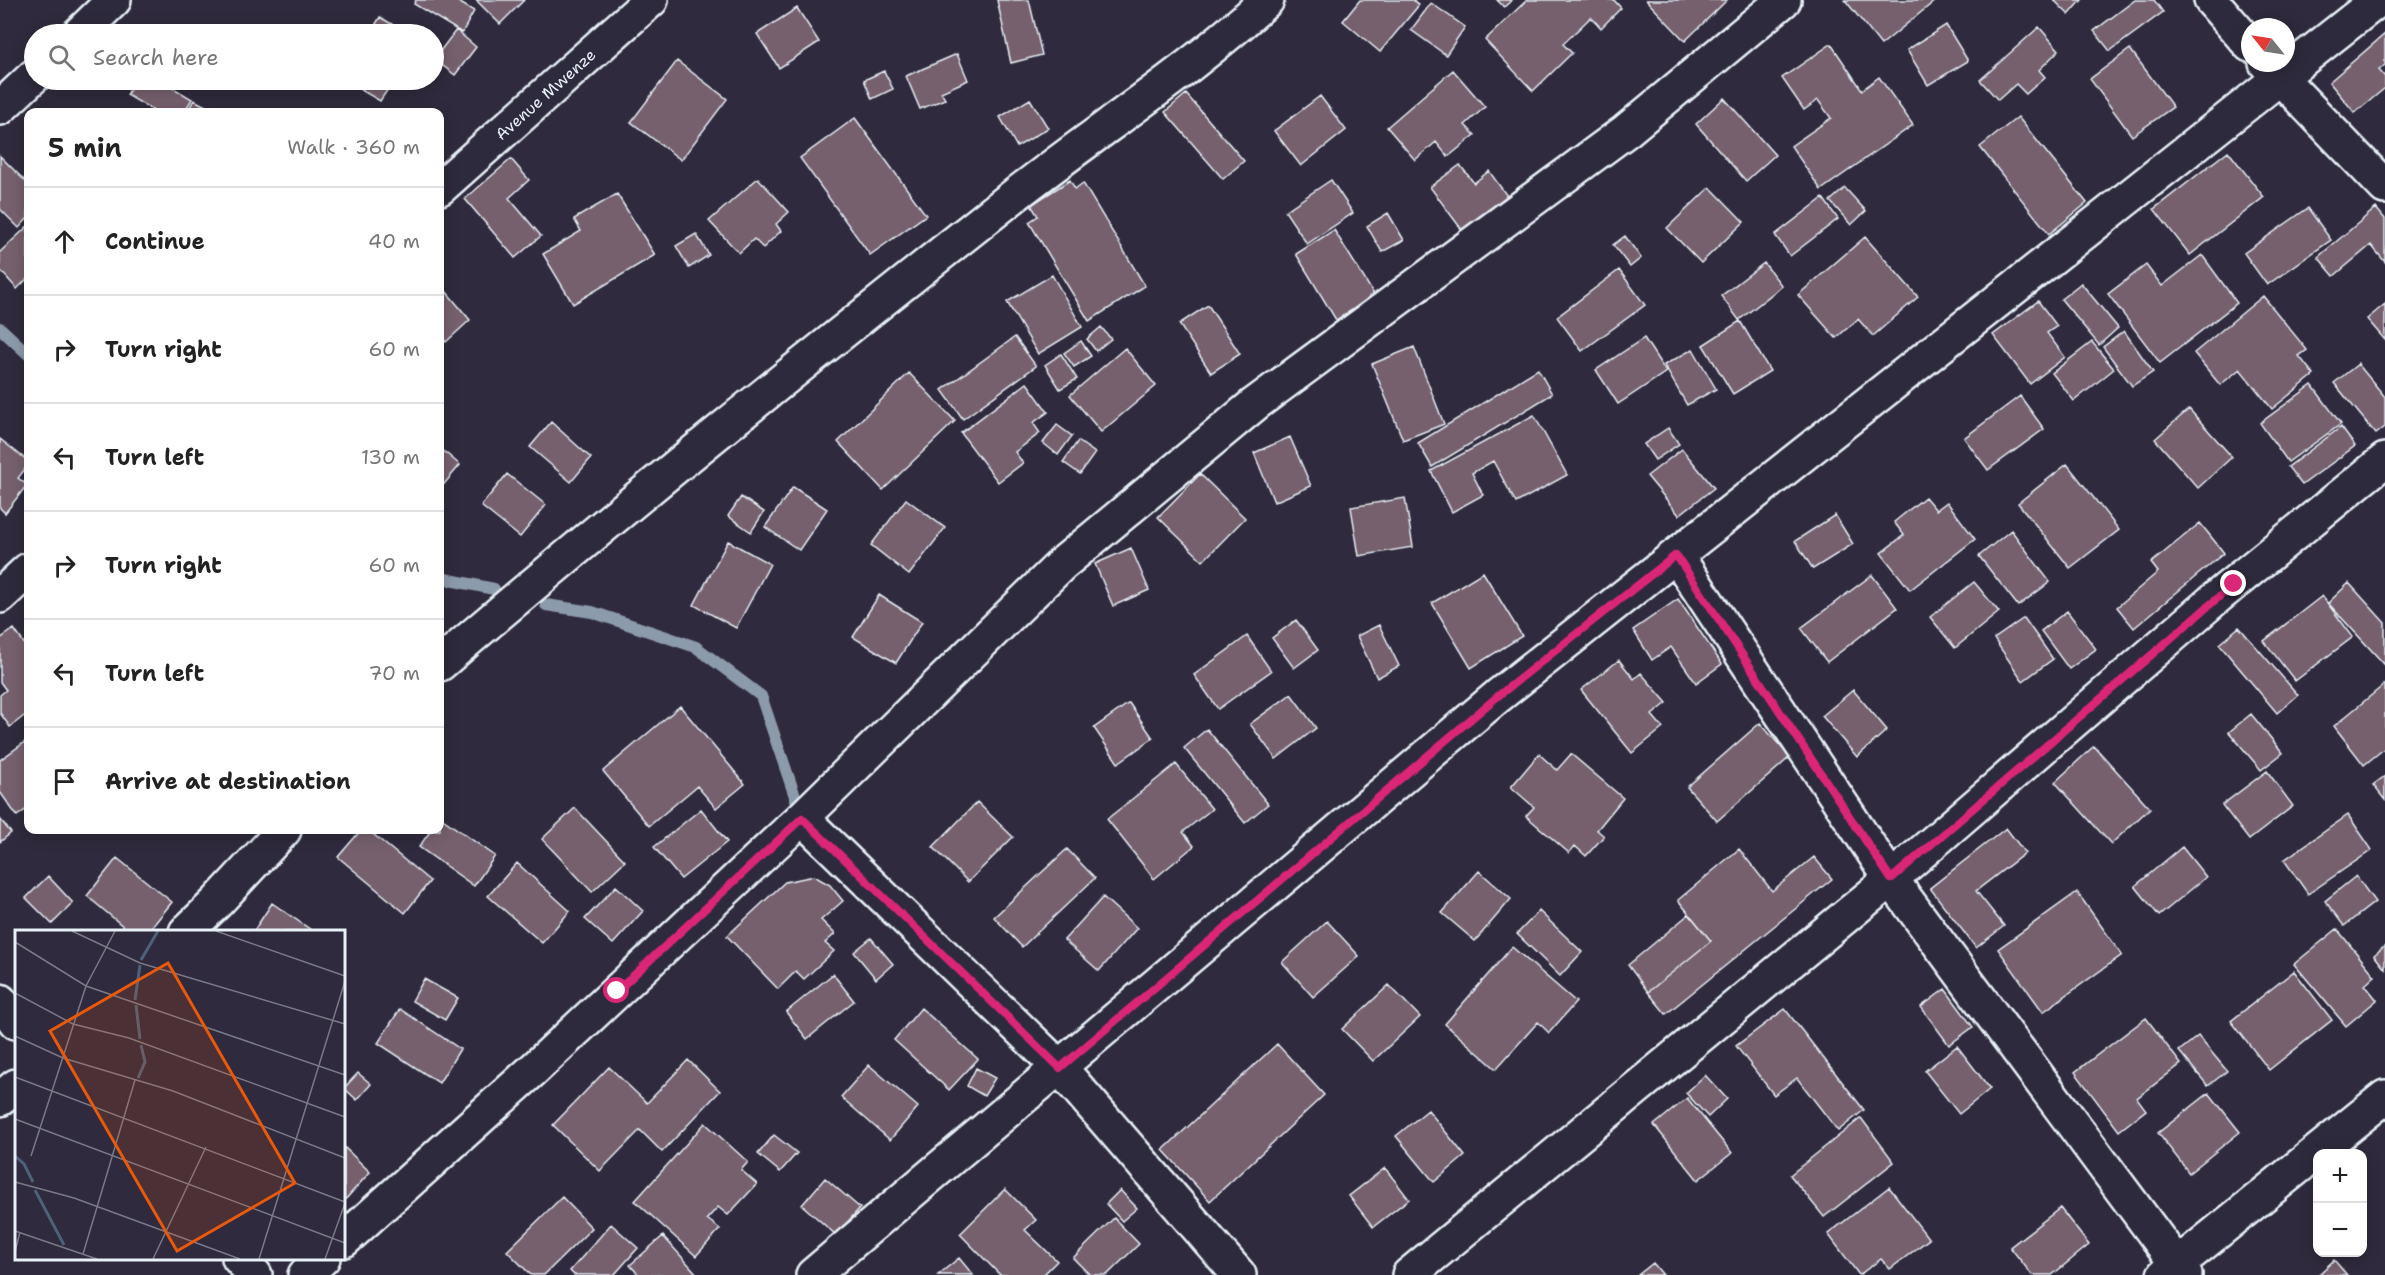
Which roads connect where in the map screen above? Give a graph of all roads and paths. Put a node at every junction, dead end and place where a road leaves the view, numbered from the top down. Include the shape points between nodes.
1 (114, 0) edge
2 (651, 0) edge
3 (1267, 0) edge
4 (1784, 0) edge
5 (2211, 0) edge
6 (2378, 0) edge
7 (89, 24) edge
8 (2241, 35) edge
9 (2295, 56) edge
10 (2272, 72) edge
11 (2274, 72) edge
12 (24, 85) edge
13 (0, 108) edge
14 (444, 184) edge
15 (2385, 186) edge
16 (2385, 460) edge
17 (1676, 555) junction
18 (24, 574) edge
19 (0, 596) edge
20 (444, 661) edge
21 (802, 818) junction
22 (280, 834) edge
23 (1891, 879) junction
24 (188, 930) edge
25 (0, 1001) edge
26 (15, 1021) edge
27 (1060, 1068) junction
28 (15, 1087) edge
29 (2385, 1097) edge
30 (0, 1099) edge
31 (345, 1239) edge
32 (241, 1260) edge
33 (321, 1260) edge
34 (2175, 1271) edge
35 (255, 1275) edge
36 (304, 1275) edge
37 (813, 1275) edge
38 (1239, 1275) edge
39 (1409, 1275) edge

1 - 7 street
2 - 14 street, Avenue Mwenze
3 - 20 street via 1235,30 883,299 556,564
4 - 21 street via 1626,131 1255,404 1071,557
5 - 8 street
6 - 9 street
10 - 17 street
11 - 15 street
12 - 13 street
16 - 23 street via 2217,597
17 - 23 street
17 - 27 street via 1498,696
18 - 19 street
21 - 27 street
21 - 31 street via 533,1070
22 - 24 street
23 - 34 street
23 - 39 street
25 - 26 street
27 - 37 street
27 - 38 street
28 - 30 street
29 - 34 street
32 - 35 street
33 - 36 street

